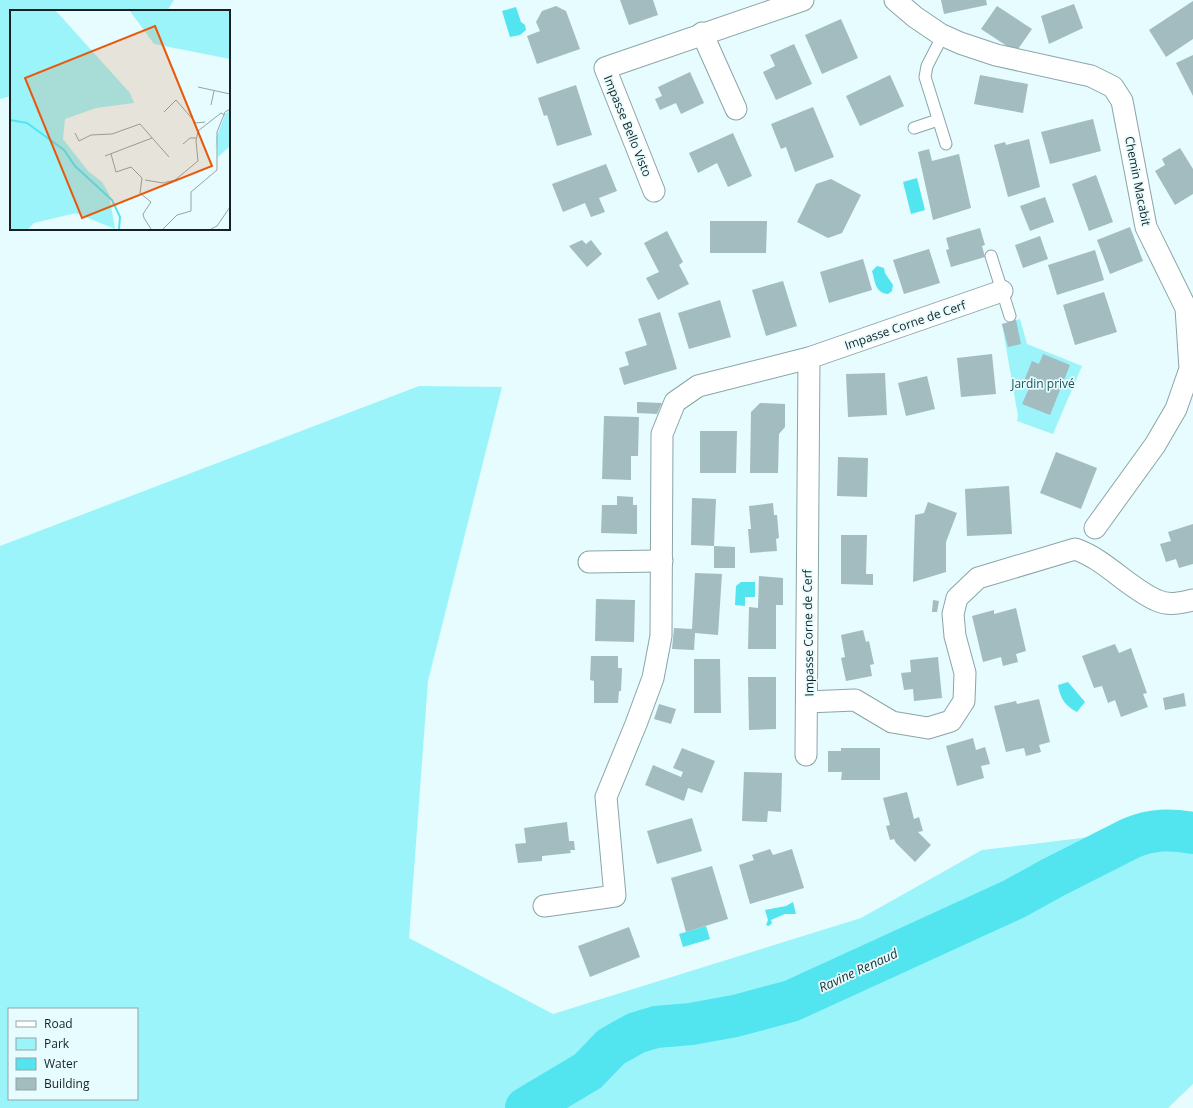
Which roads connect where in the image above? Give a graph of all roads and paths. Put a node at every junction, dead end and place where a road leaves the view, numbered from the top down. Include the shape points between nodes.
1 (803, 0) edge
2 (895, 0) edge
3 (702, 33) junction
4 (943, 35) junction
5 (736, 109) dead end
6 (938, 120) junction
7 (914, 128) dead end
8 (946, 144) dead end
9 (654, 191) dead end
10 (992, 256) dead end
11 (1002, 291) junction
12 (1010, 316) dead end
13 (809, 358) junction
14 (1095, 528) dead end
15 (662, 561) junction
16 (589, 562) dead end
17 (1193, 600) edge
18 (807, 702) junction
19 (806, 755) dead end
20 (544, 906) dead end

1 - 3 street, Impasse Bello Visto
2 - 4 street, Chemin Macabit
3 - 5 street
3 - 9 street, Impasse Bello Visto via 605,68
4 - 6 lane via 926,66 925,77
4 - 14 street, Chemin Macabit via 996,55 1091,76 1113,87 1122,101 1146,227 1186,308 1190,369 1176,409 1155,445
6 - 7 lane
6 - 8 lane
10 - 11 lane
11 - 12 lane
11 - 13 street, Impasse Corne de Cerf
13 - 15 street, Impasse Corne de Cerf via 698,386 675,402 662,434
13 - 18 street, Impasse Corne de Cerf
15 - 16 street
15 - 20 street, Impasse Corne de Cerf via 662,636 653,678 606,797 614,896
17 - 18 street, Impasse Corne de Cerf via 1177,604 1157,601 1088,553 1075,549 978,578 957,598 953,614 965,673 964,701 951,721 928,728 892,722 855,700
18 - 19 street

